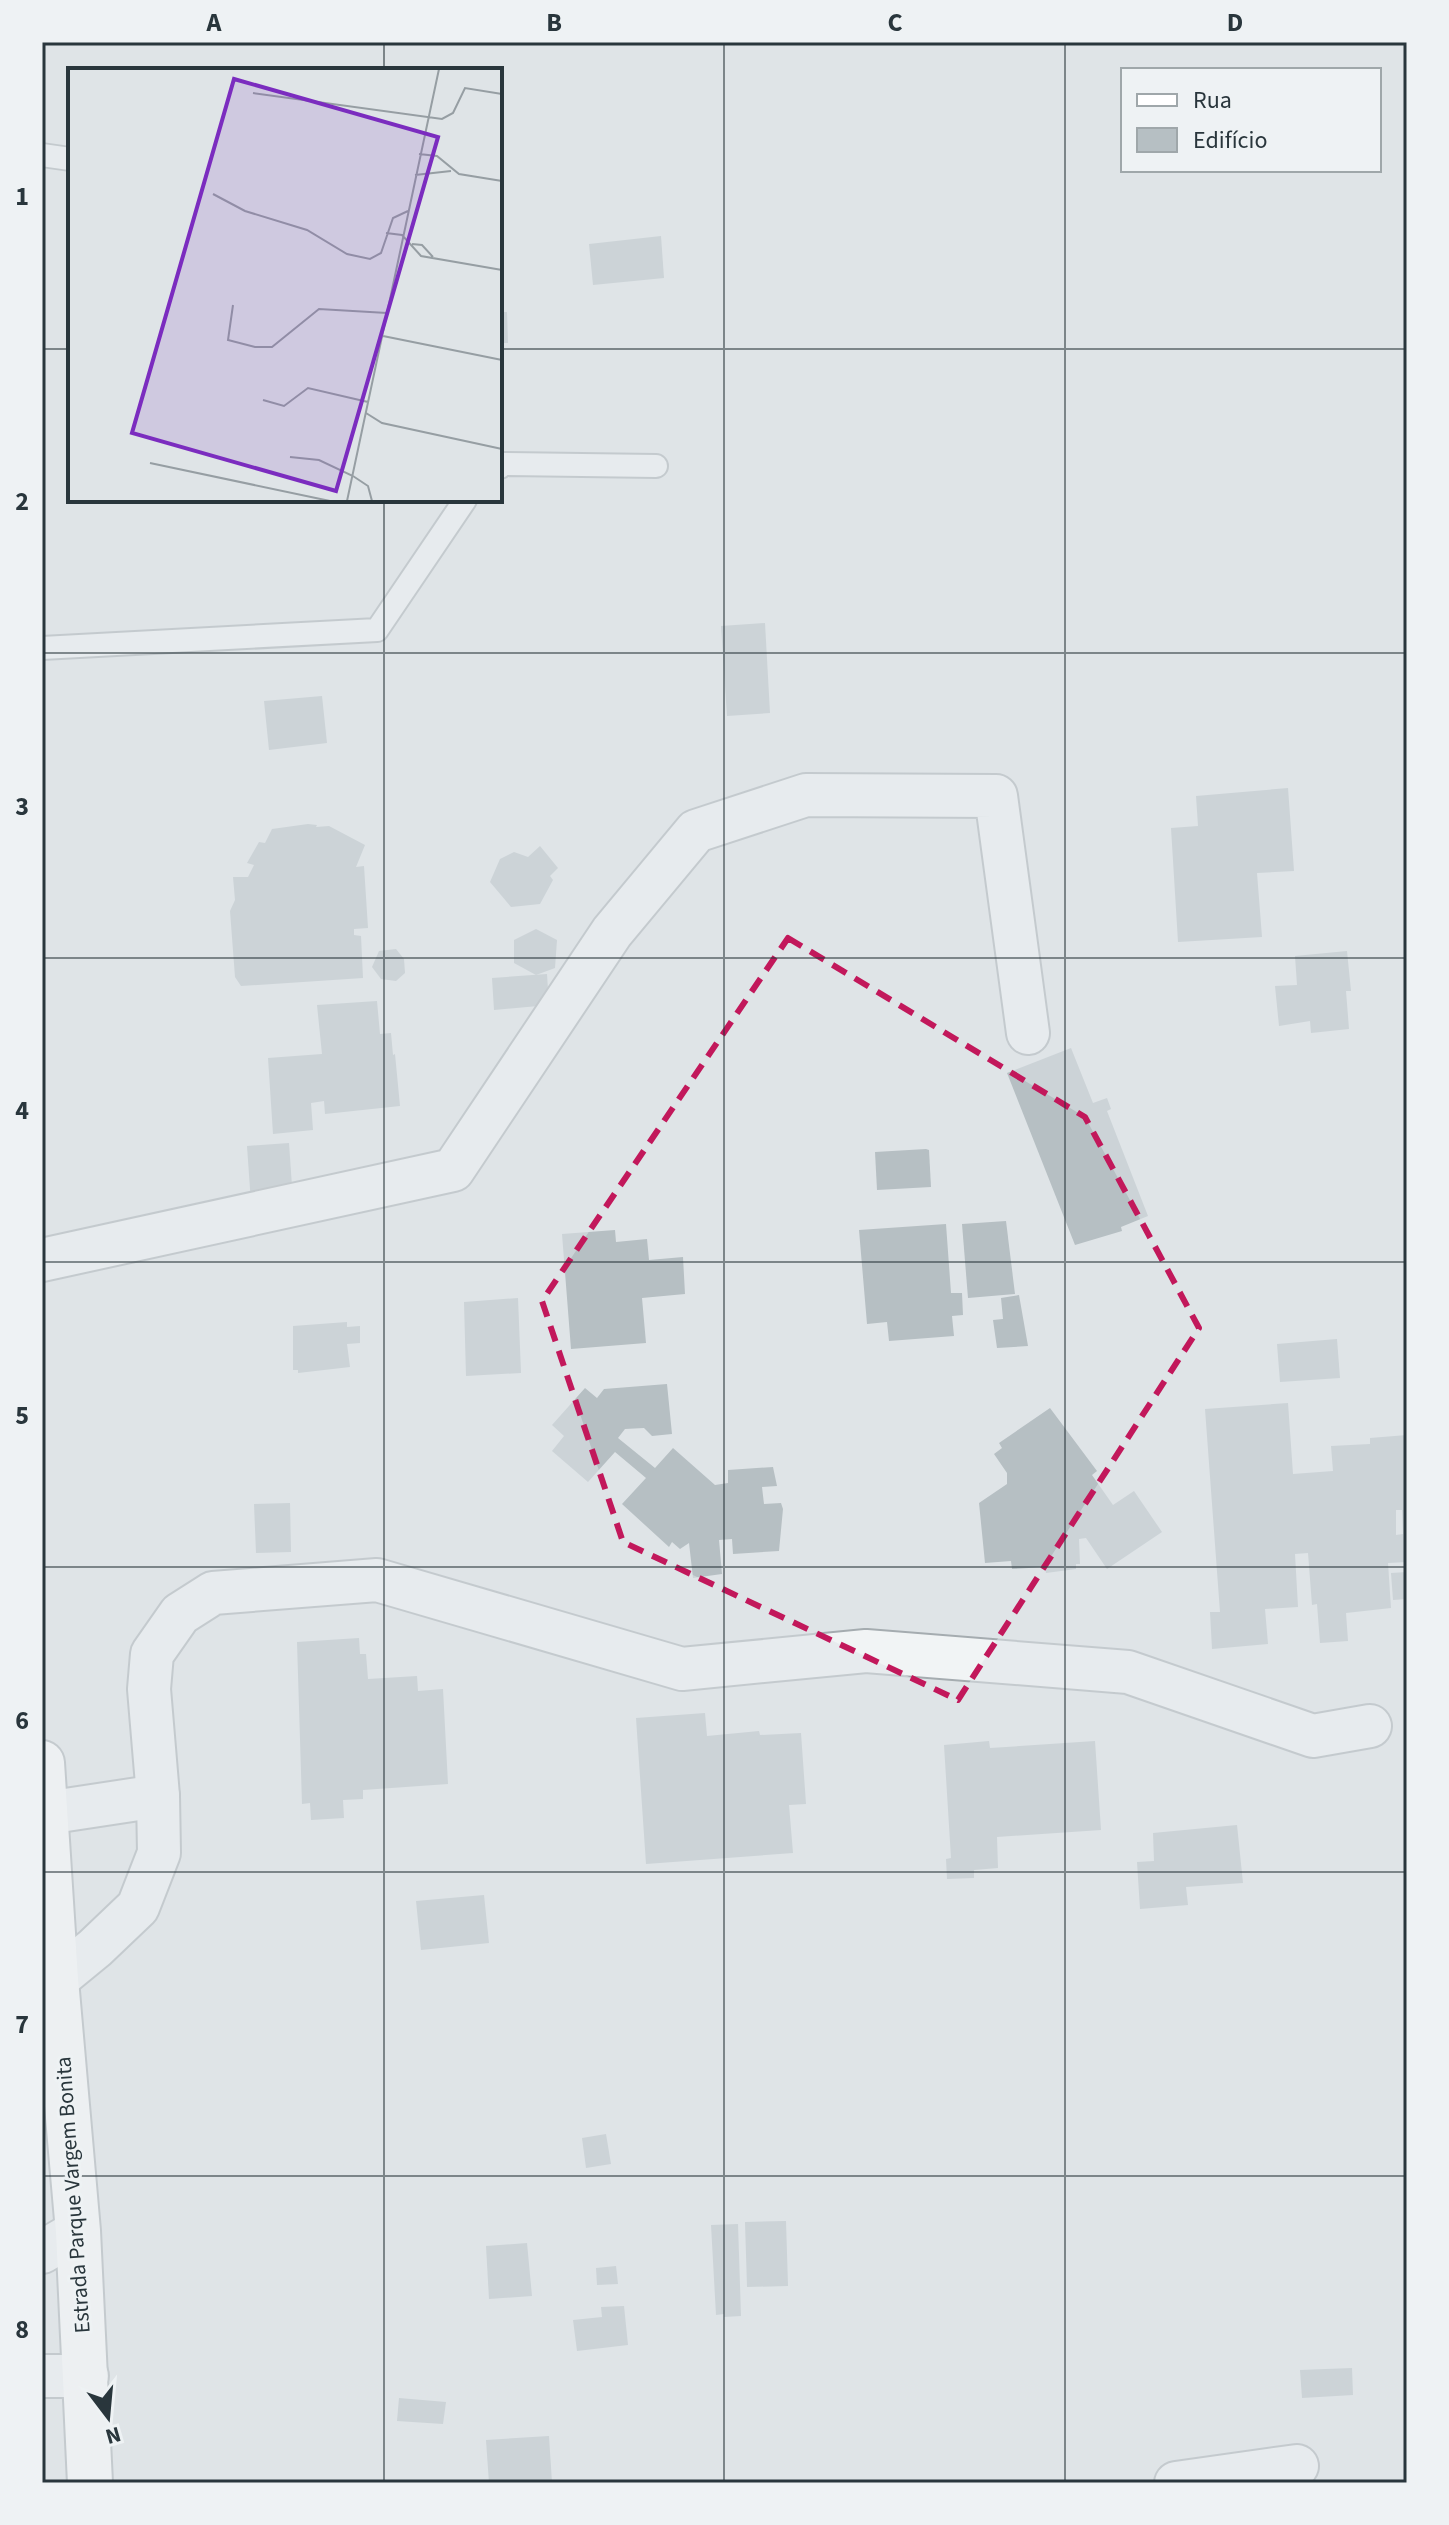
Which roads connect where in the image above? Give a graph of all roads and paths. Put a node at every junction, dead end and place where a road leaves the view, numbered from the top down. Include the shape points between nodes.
1 (42, 155) edge
2 (68, 159) edge
3 (502, 465) edge
4 (656, 466) dead end
5 (464, 502) edge
6 (42, 648) edge
7 (1028, 1033) dead end
8 (42, 1260) edge
9 (1370, 1726) dead end
10 (42, 1763) edge
11 (158, 1796) junction
12 (44, 1811) edge
13 (56, 1980) junction
14 (60, 2242) edge
15 (42, 2376) edge
16 (87, 2376) junction
17 (1297, 2466) dead end
18 (90, 2483) edge
19 (1176, 2483) edge

1 - 2 lane
3 - 4 lane
5 - 6 lane via 377,630
7 - 8 street via 996,796 806,795 696,831 612,932 453,1170
9 - 11 street via 1313,1736 1128,1672 866,1651 682,1669 377,1580 213,1593 180,1614 152,1654 149,1689
10 - 12 main road, Estrada Parque Vargem Bonita
11 - 12 street
11 - 13 street via 159,1853 138,1907
12 - 13 main road, Estrada Parque Vargem Bonita
13 - 14 main road, Estrada Parque Vargem Bonita
14 - 16 main road, Estrada Parque Vargem Bonita
15 - 16 street
16 - 18 main road, Estrada Parque Vargem Bonita
17 - 19 street

